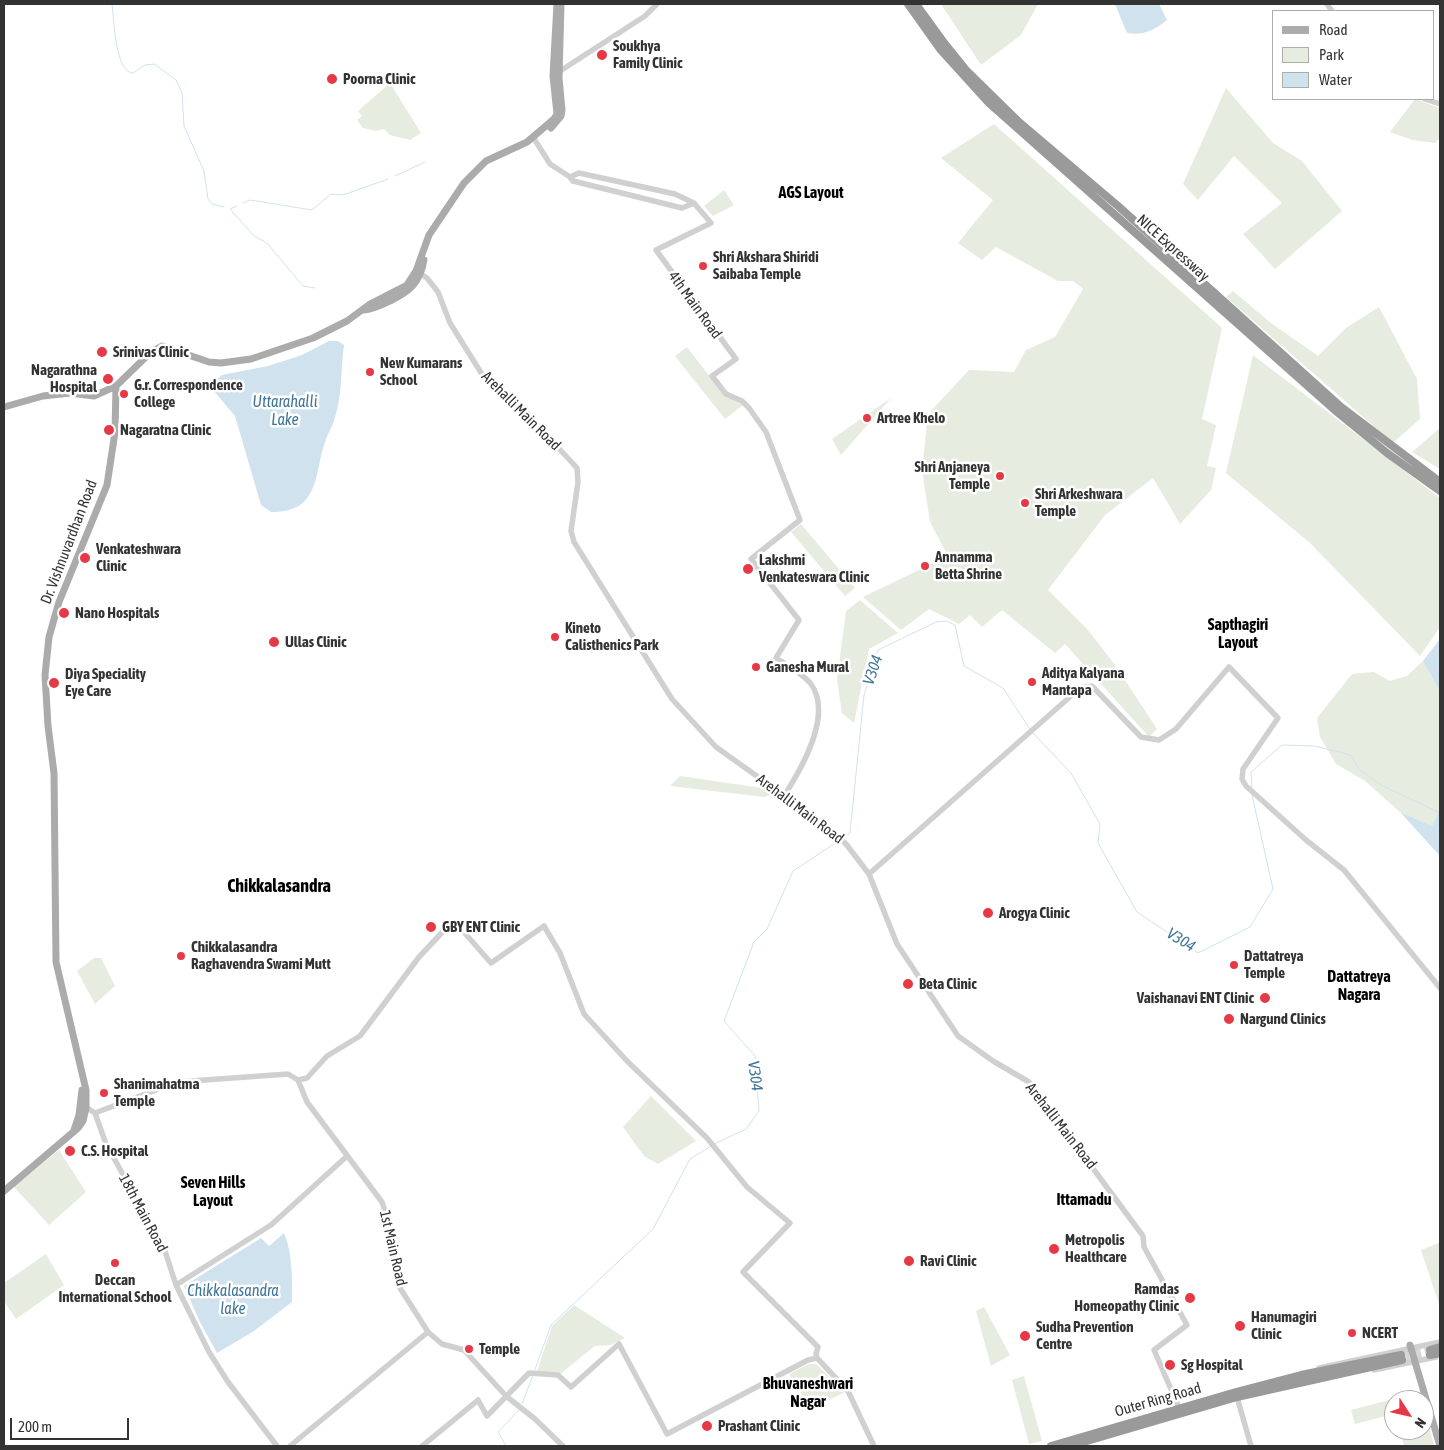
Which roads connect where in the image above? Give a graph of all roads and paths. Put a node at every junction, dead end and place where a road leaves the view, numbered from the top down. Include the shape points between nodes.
1 (556, 4) edge
2 (561, 4) edge
3 (657, 4) edge
4 (908, 4) edge
5 (916, 4) edge
6 (559, 19) junction
7 (556, 74) junction
8 (534, 139) junction
9 (1056, 157) junction
10 (570, 177) junction
11 (694, 203) junction
12 (418, 272) junction
13 (116, 386) junction
14 (4, 407) edge
15 (1440, 482) edge
16 (1440, 491) edge
17 (784, 796) junction
18 (869, 874) junction
19 (1440, 988) edge
20 (298, 1080) junction
21 (84, 1106) junction
22 (95, 1113) junction
23 (346, 1157) junction
24 (4, 1191) edge
25 (176, 1285) junction
26 (428, 1332) junction
27 (1440, 1342) edge
28 (1440, 1347) edge
29 (1412, 1348) junction
30 (1440, 1355) edge
31 (817, 1358) junction
32 (1402, 1358) tunnel mouth
33 (1418, 1361) junction
34 (1302, 1378) junction
35 (506, 1396) junction
36 (1238, 1397) junction
37 (1180, 1411) junction
38 (1440, 1431) edge
39 (277, 1446) edge
40 (290, 1446) edge
41 (422, 1446) edge
42 (563, 1446) edge
43 (874, 1446) edge
44 (1051, 1446) edge
45 (1070, 1446) edge
46 (1251, 1446) edge
47 (1440, 1446) edge

1 - 6 main road
2 - 6 main road
3 - 7 street via 645,16
4 - 9 highway, NICE Expressway via 973,88
5 - 9 highway, NICE Expressway via 944,44 978,83
6 - 7 main road
7 - 8 main road via 557,114
8 - 10 street via 550,164
8 - 12 main road via 486,161 468,178 428,235
9 - 15 highway, NICE Expressway via 1341,407
9 - 16 highway, NICE Expressway via 1303,383 1387,453
10 - 11 street via 579,173 610,179 675,194
10 - 11 street via 587,185 682,208
11 - 17 street, 4th Main Road via 711,223 656,250 736,359 712,376 726,394 742,400 766,432 800,520 751,559 799,620 776,658 810,683 819,700 818,721 803,767
12 - 13 main road via 410,291 372,310 364,310 313,338 251,359 221,363 160,347
12 - 17 street, Arehalli Main Road via 438,292 453,330 485,379 526,413 577,468 571,530 574,542 670,696 716,747
13 - 14 main road via 92,397 70,393 32,398
13 - 21 main road, Dr. Vishnuvardhan Road via 115,432 108,485 59,602 49,637 45,675 54,773 56,962 86,1090
17 - 18 street, Arehalli Main Road via 837,835
18 - 19 street via 1080,688 1090,685 1141,737 1159,740 1176,729 1229,667 1278,718 1242,769 1246,786 1344,870
18 - 37 street, Arehalli Main Road via 897,944 958,1036 1029,1082 1143,1236 1144,1247 1187,1325 1154,1350
20 - 22 street via 288,1074 182,1081
20 - 23 street, 1st Main Road via 307,1102
20 - 31 street via 307,1078 327,1056 360,1036 419,957 450,924 454,923 491,963 544,926 560,953 584,1014 717,1149 747,1187 790,1223 743,1272 818,1347
21 - 22 street
21 - 24 main road via 83,1121
22 - 25 street, 18th Main Road via 106,1144 164,1248
23 - 25 street via 267,1229
23 - 26 street, 1st Main Road via 382,1202 399,1284
25 - 39 street, 18th Main Road via 222,1374
26 - 35 street, 1st Main Road via 442,1344 464,1350
26 - 40 street
27 - 29 street
28 - 30 highway via 1430,1352
29 - 33 main road
29 - 34 street via 1311,1370
30 - 33 street
31 - 35 street via 667,1434 619,1344 571,1387 558,1375 529,1373
31 - 43 street via 848,1390
32 - 34 highway
33 - 34 street via 1315,1382
33 - 38 main road
33 - 47 main road
34 - 36 highway, Outer Ring Road
34 - 37 highway, Outer Ring Road
35 - 41 street via 487,1416 478,1400
35 - 42 street, 1st Main Road
36 - 37 highway, Outer Ring Road
36 - 46 street
37 - 44 highway, Outer Ring Road
37 - 45 highway, Outer Ring Road

